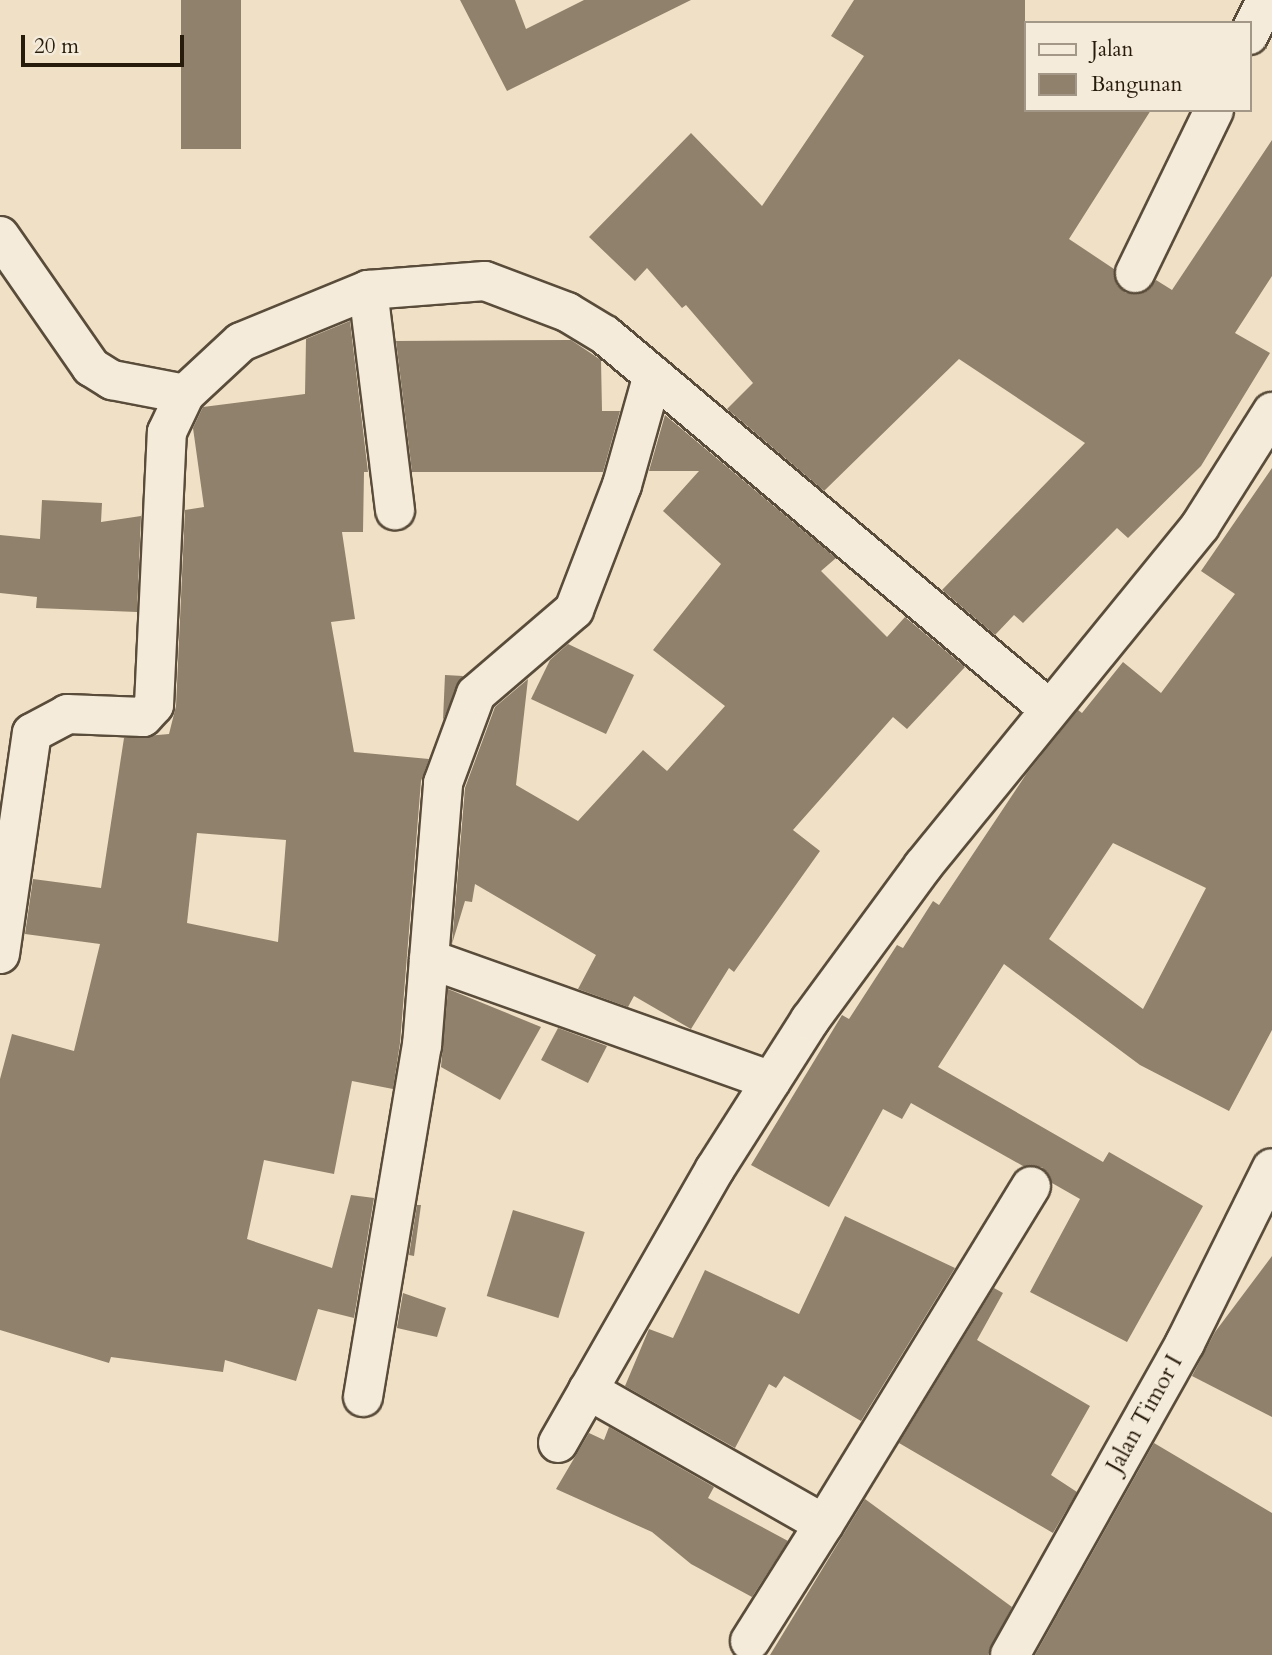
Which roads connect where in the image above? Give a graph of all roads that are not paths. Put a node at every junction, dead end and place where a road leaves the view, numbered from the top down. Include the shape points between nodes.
1 (1266, 0) edge
2 (1251, 31) edge
3 (1212, 112) edge
4 (0, 236) edge
5 (1135, 273) dead end
6 (368, 290) junction
7 (653, 375) junction
8 (185, 394) junction
9 (1272, 412) edge
10 (395, 510) dead end
11 (1049, 709) junction
12 (0, 954) edge
13 (429, 959) junction
14 (771, 1081) junction
15 (1272, 1168) edge
16 (1031, 1186) dead end
17 (588, 1390) junction
18 (363, 1397) dead end
19 (558, 1443) dead end
20 (824, 1524) junction
21 (750, 1641) dead end
22 (1010, 1655) edge

1 - 2 street
3 - 5 street
4 - 8 street via 91,368 112,380
6 - 7 street via 485,281 567,312 605,335
6 - 8 street via 241,342
6 - 10 street
7 - 11 street
7 - 13 street via 622,485 575,610 476,694 443,783
8 - 12 street via 167,432 154,705 143,717 68,714 32,733
9 - 11 street via 1200,526
11 - 14 street via 923,866
13 - 14 street
13 - 18 street via 422,1046
14 - 17 street
15 - 22 street, Jalan Timor I via 1185,1343
16 - 20 street
17 - 19 street
17 - 20 street
20 - 21 street

